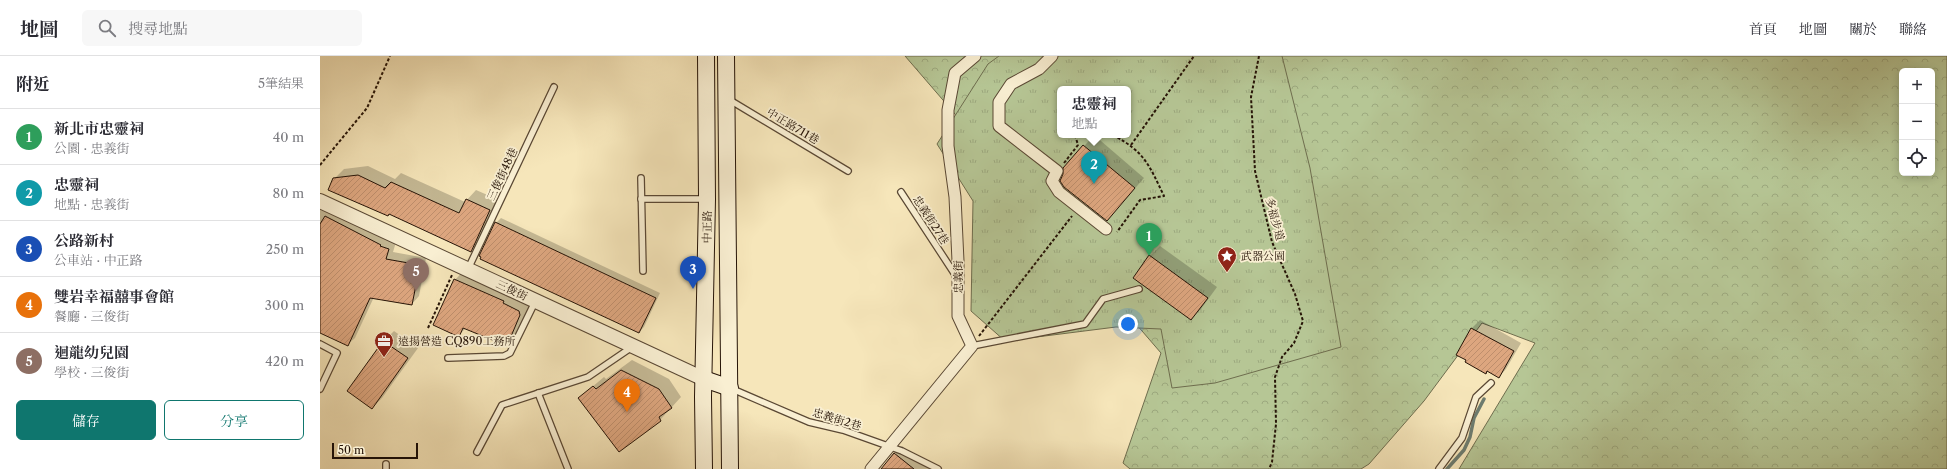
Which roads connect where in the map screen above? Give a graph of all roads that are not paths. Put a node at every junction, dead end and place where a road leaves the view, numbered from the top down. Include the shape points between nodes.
1 (706, 56) edge
2 (726, 56) edge
3 (975, 56) edge
4 (1052, 56) edge
5 (554, 87) dead end
6 (727, 98) junction
7 (848, 171) dead end
8 (641, 178) dead end
9 (901, 192) dead end
10 (641, 199) junction
11 (707, 199) junction
12 (320, 201) edge
13 (1106, 229) road end
14 (462, 268) junction
15 (643, 271) dead end
16 (958, 278) junction
17 (1139, 289) dead end
18 (535, 301) junction
19 (320, 344) edge
20 (972, 346) junction
21 (633, 347) junction
22 (448, 358) dead end
23 (704, 379) junction
24 (1491, 383) dead end
25 (730, 388) junction
26 (320, 389) edge
27 (538, 393) junction
28 (887, 447) junction
29 (477, 452) dead end
30 (568, 469) edge
31 (704, 469) edge
32 (730, 469) edge
33 (871, 469) edge
34 (938, 469) edge
35 (1439, 469) edge

1 - 11 main road, 中正路
2 - 6 main road, 中正路
3 - 16 street, 忠義街 via 955,73 948,110 948,146 955,197
4 - 13 street via 1039,69 1011,84 999,102 1000,126 1057,171 1052,181 1059,192
5 - 14 lane, 三俊街48巷
6 - 7 lane, 中正路711巷
6 - 25 main road, 中正路
8 - 10 lane
9 - 16 lane, 忠義街27巷
10 - 11 lane
10 - 15 lane
11 - 23 main road, 中正路
12 - 14 street, 三俊街
14 - 18 street, 三俊街
16 - 20 street, 忠義街 via 958,316
17 - 20 lane via 1103,299 1085,324
18 - 21 street, 三俊街
18 - 22 lane via 510,353 504,356
19 - 26 lane via 337,353
20 - 28 street
21 - 23 street, 三俊街
21 - 27 lane via 588,377
23 - 25 main road
23 - 31 main road, 中正路
24 - 35 lane via 1476,397 1462,438
25 - 28 lane, 忠義街2巷 via 809,422 843,430
25 - 32 main road, 中正路
27 - 29 lane via 502,405
27 - 30 lane
28 - 33 street
28 - 34 lane, 忠義街2巷 via 902,451

